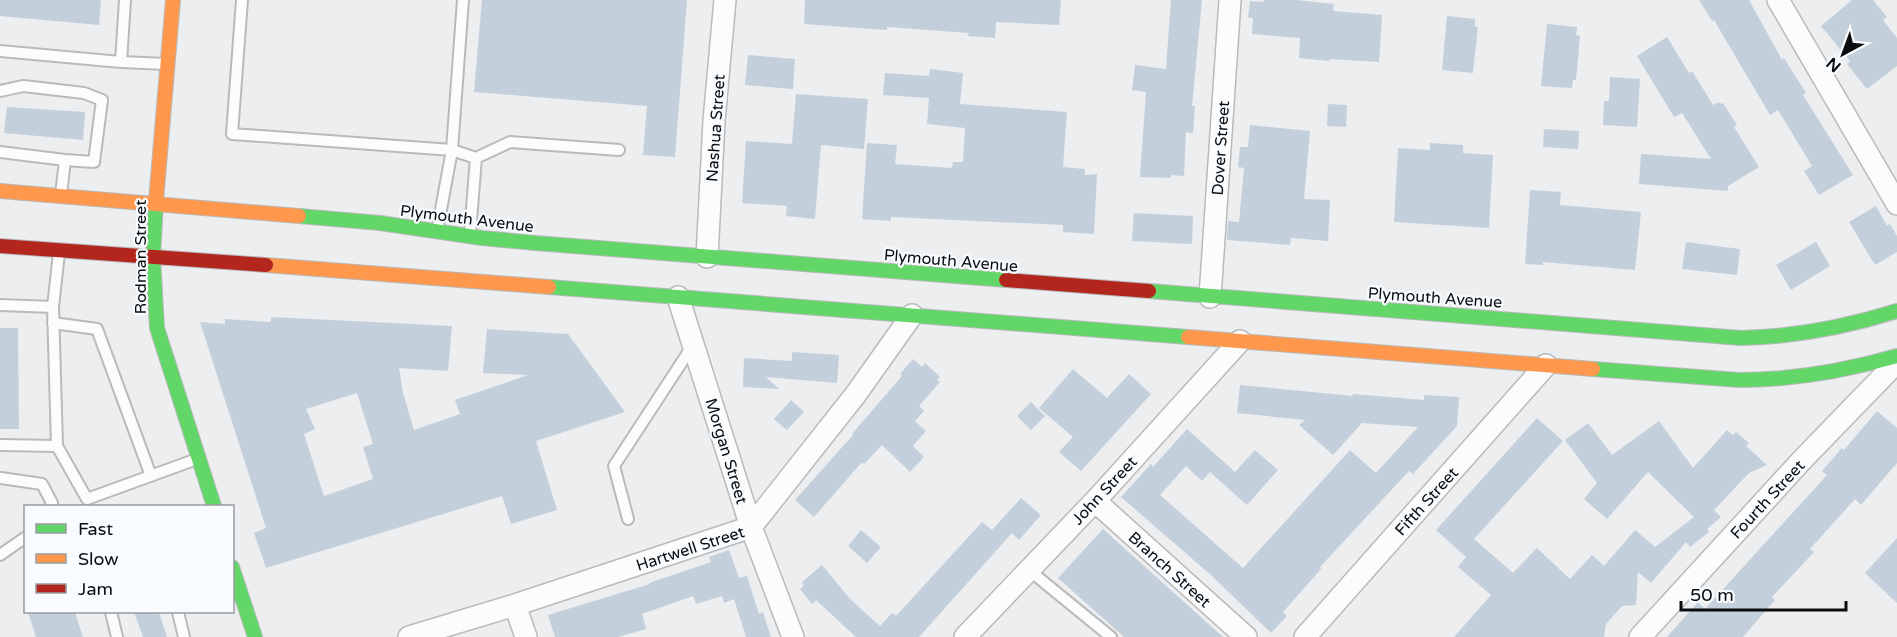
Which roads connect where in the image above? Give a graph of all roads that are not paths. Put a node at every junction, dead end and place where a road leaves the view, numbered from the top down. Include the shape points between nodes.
1 (125, 0) edge
2 (173, 0) edge
3 (242, 0) edge
4 (464, 0) edge
5 (725, 0) edge
6 (1230, 0) edge
7 (1778, 0) edge
8 (0, 51) edge
9 (122, 62) junction
10 (167, 64) junction
11 (0, 91) edge
12 (452, 150) junction
13 (619, 150) dead end
14 (0, 152) edge
15 (476, 158) junction
16 (65, 160) junction
17 (0, 191) edge
18 (61, 197) junction
19 (1897, 204) edge
20 (156, 205) junction
21 (437, 231) junction
22 (470, 236) junction
23 (0, 246) edge
24 (60, 250) junction
25 (153, 257) junction
26 (707, 257) junction
27 (678, 297) junction
28 (1210, 297) junction
29 (0, 305) edge
30 (53, 308) junction
31 (1897, 311) edge
32 (912, 315) junction
33 (53, 323) junction
34 (1240, 341) junction
35 (693, 345) junction
36 (1897, 356) edge
37 (1897, 362) edge
38 (1546, 365) junction
39 (0, 445) edge
40 (57, 446) junction
41 (199, 458) junction
42 (151, 476) junction
43 (1, 478) edge
44 (1095, 501) junction
45 (51, 505) edge
46 (213, 505) edge
47 (628, 519) dead end
48 (751, 527) junction
49 (24, 538) edge
50 (0, 555) edge
51 (1029, 570) junction
52 (234, 573) edge
53 (515, 605) junction
54 (111, 613) edge
55 (178, 613) edge
56 (117, 637) edge
57 (184, 637) edge
58 (255, 637) edge
59 (409, 637) edge
60 (526, 637) edge
61 (794, 637) edge
62 (965, 637) edge
63 (1111, 637) edge
64 (1246, 637) edge
65 (1305, 637) edge
66 (1640, 637) edge

1 - 9 lane
2 - 10 main road, Rodman Street
3 - 12 lane via 232,134
4 - 12 lane
5 - 26 street, Nashua Street
6 - 28 street, Dover Street
7 - 19 street
8 - 9 lane
9 - 10 lane
10 - 20 main road, Rodman Street
11 - 16 lane via 23,86 84,93 102,100 94,162
12 - 15 lane
12 - 21 lane
13 - 15 lane via 510,142
14 - 16 lane
15 - 22 lane
16 - 18 lane
17 - 18 main road, Plymouth Avenue
18 - 20 main road, Plymouth Avenue
20 - 21 main road, Plymouth Avenue
20 - 25 main road, Rodman Street
21 - 22 main road, Plymouth Avenue
22 - 26 main road, Plymouth Avenue
23 - 24 main road
24 - 25 main road
24 - 30 lane
25 - 27 main road
25 - 41 main road, Rodman Street via 157,328
26 - 28 main road, Plymouth Avenue
27 - 32 main road
27 - 35 street, Morgan Street
28 - 31 main road, Plymouth Avenue via 1741,338 1814,332
29 - 30 lane
30 - 33 lane
32 - 34 main road
32 - 48 street, Hartwell Street via 856,394
33 - 40 lane
33 - 42 lane via 97,329
34 - 38 main road
34 - 44 street, John Street
35 - 47 lane via 614,466
35 - 48 street, Morgan Street
36 - 38 main road via 1832,373 1764,380
37 - 66 street, Fourth Street
38 - 65 street, Fifth Street
39 - 40 lane
40 - 42 lane via 87,500
41 - 42 lane
41 - 46 main road, Rodman Street
43 - 45 lane via 42,484
44 - 51 street, John Street
44 - 64 street, Branch Street
48 - 53 street, Hartwell Street
48 - 61 street, Morgan Street
49 - 50 lane
51 - 62 street, John Street
51 - 63 lane
52 - 58 main road
53 - 59 street, Hartwell Street
53 - 60 street
54 - 56 lane
55 - 57 lane

